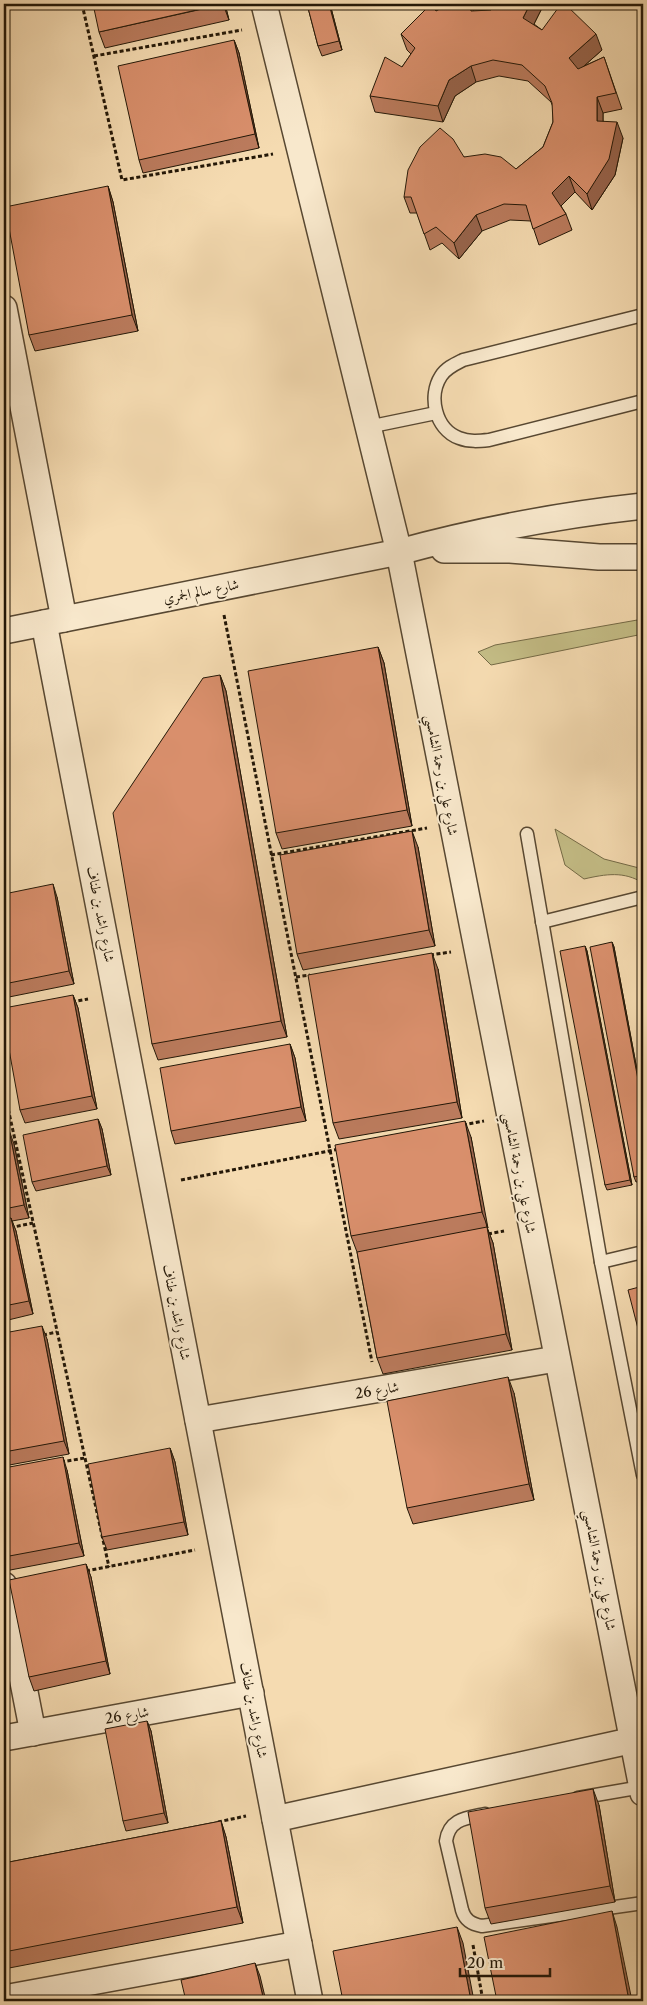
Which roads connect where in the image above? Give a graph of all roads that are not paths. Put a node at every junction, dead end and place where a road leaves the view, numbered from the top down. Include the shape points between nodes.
1 (267, 14) edge
2 (4, 308) edge
3 (643, 315) edge
4 (643, 400) edge
5 (436, 413) junction
6 (368, 427) junction
7 (643, 506) edge
8 (399, 552) junction
9 (643, 557) edge
10 (54, 621) junction
11 (4, 631) edge
12 (527, 834) dead end
13 (643, 897) edge
14 (542, 922) junction
15 (643, 1252) edge
16 (601, 1262) junction
17 (556, 1359) junction
18 (198, 1420) junction
19 (643, 1475) edge
20 (4, 1585) edge
21 (251, 1693) junction
22 (33, 1733) junction
23 (4, 1738) edge
24 (634, 1740) junction
25 (643, 1790) edge
26 (567, 1800) edge
27 (501, 1812) edge
28 (275, 1815) junction
29 (643, 1903) edge
30 (299, 1944) junction
31 (72, 1993) edge
32 (4, 1998) edge
33 (310, 2001) edge

1 - 6 street, شارع علي بن رحمة الشامسي
2 - 10 street, شارع راشد بن طناف
3 - 5 lane via 463,360 442,375 435,394
4 - 5 lane via 489,440 457,438 444,427
5 - 6 lane
6 - 8 street, شارع علي بن رحمة الشامسي
7 - 8 street, شارع سالم الجمري via 522,523
8 - 9 street, شارع سالم الجمري via 510,550
8 - 10 street, شارع سالم الجمري
8 - 17 street, شارع علي بن رحمة الشامسي
10 - 11 street, شارع سالم الجمري
10 - 18 street, شارع راشد بن طناف via 116,994
12 - 14 lane
13 - 14 lane
14 - 16 lane
15 - 16 lane
16 - 19 lane
17 - 18 street, شارع 26
17 - 24 street, شارع علي بن رحمة الشامسي
18 - 21 street, شارع راشد بن طناف
20 - 22 street
21 - 22 street, شارع 26
21 - 28 street, شارع راشد بن طناف
22 - 23 street, شارع 26
24 - 25 street, شارع علي بن رحمة الشامسي
24 - 28 street
25 - 26 lane
27 - 29 lane via 457,1821 447,1833 446,1841 462,1910 469,1922 482,1926
28 - 30 street, شارع راشد بن طناف
30 - 31 street
30 - 33 street, شارع راشد بن طناف
31 - 32 street

